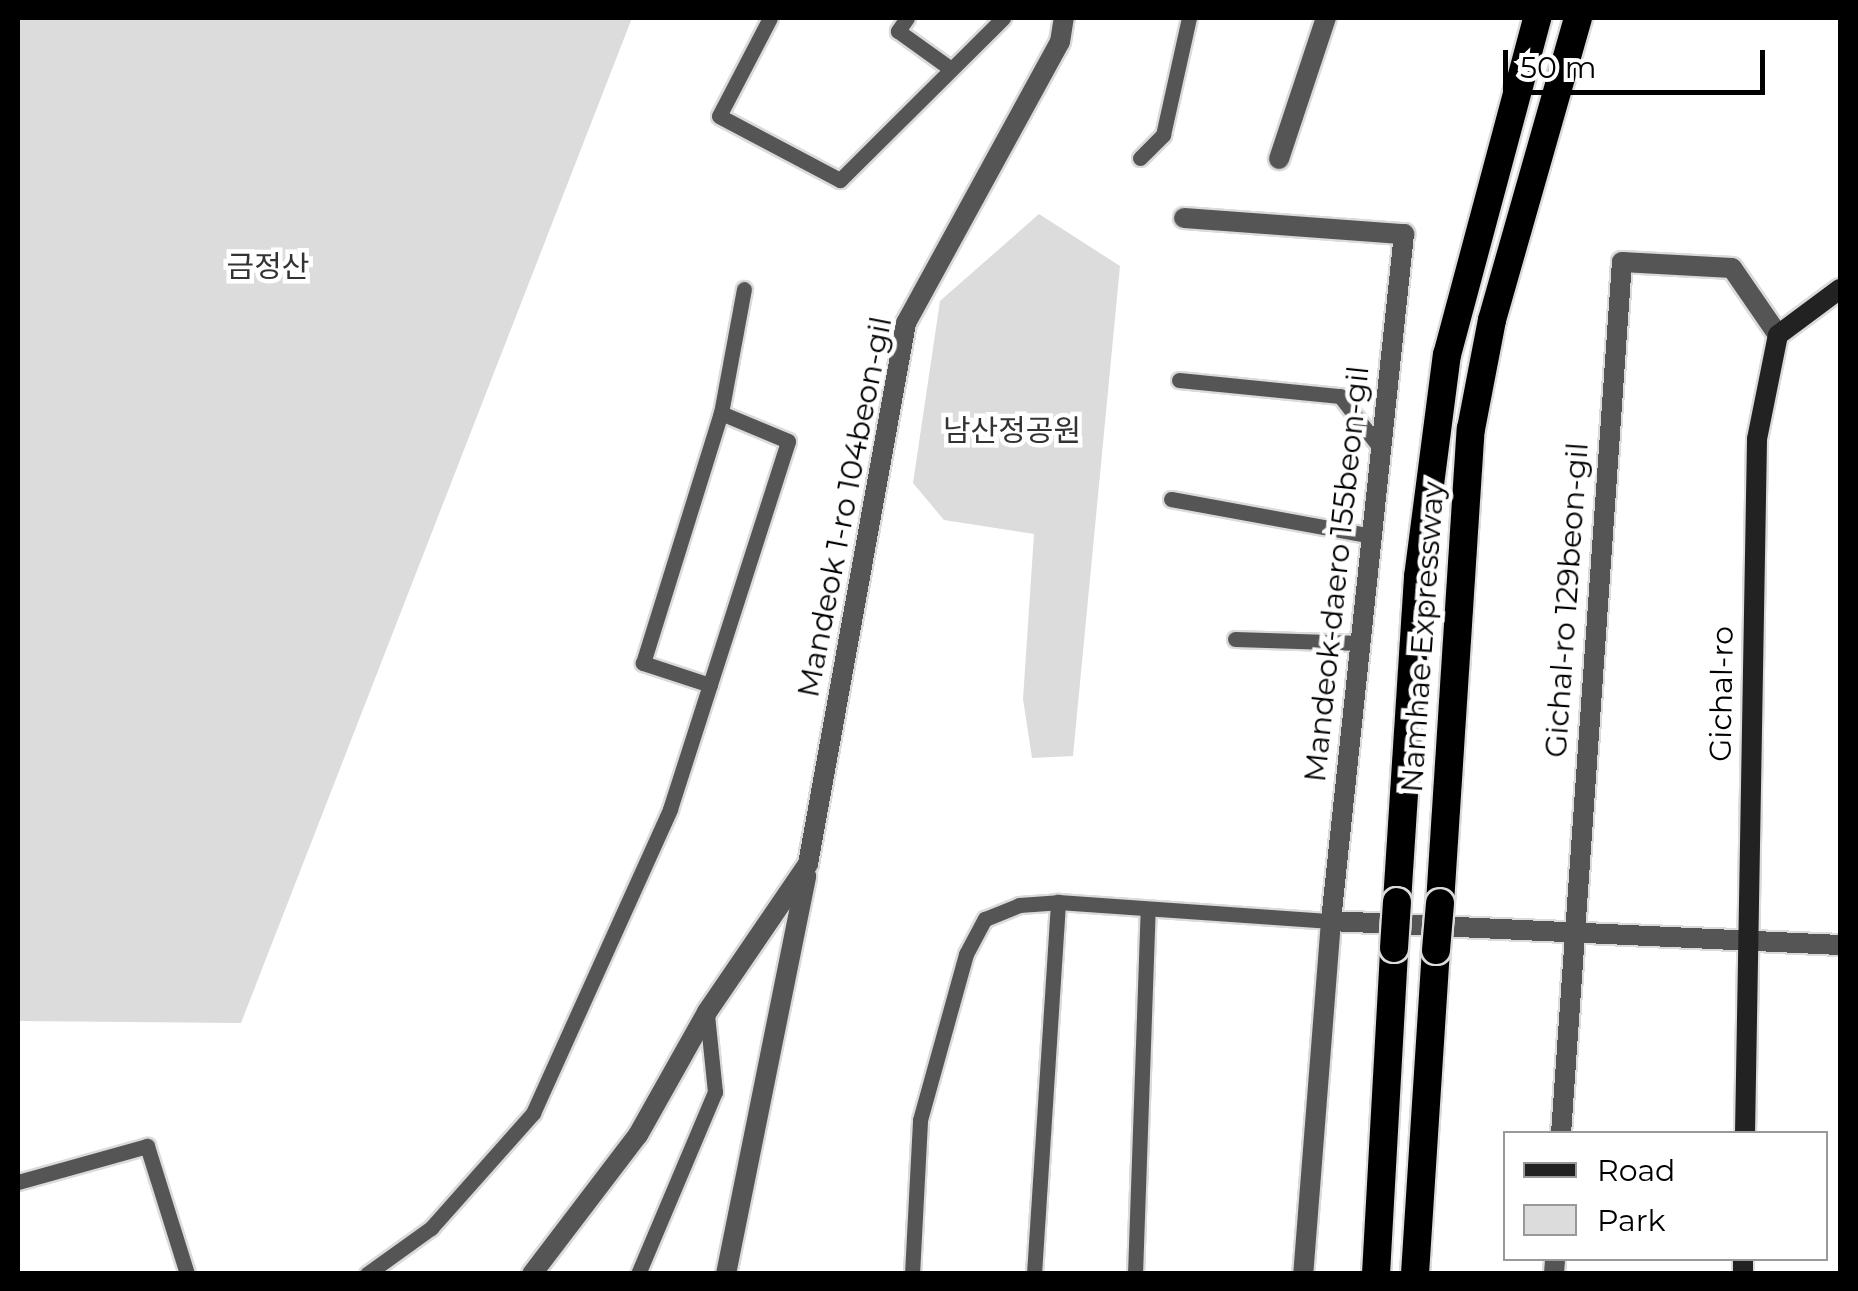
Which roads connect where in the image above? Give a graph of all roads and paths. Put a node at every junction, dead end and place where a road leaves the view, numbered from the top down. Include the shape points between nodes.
1 (770, 18) edge
2 (907, 18) edge
3 (1003, 18) edge
4 (1064, 18) edge
5 (1189, 18) edge
6 (1326, 18) edge
7 (1537, 18) edge
8 (1578, 18) edge
9 (952, 69) junction
10 (1140, 158) dead end
11 (1279, 159) dead end
12 (1184, 218) dead end
13 (744, 289) dead end
14 (1840, 290) edge
15 (1778, 335) junction
16 (1180, 380) dead end
17 (721, 413) junction
18 (1381, 449) junction
19 (1171, 499) dead end
20 (1372, 536) junction
21 (1235, 639) dead end
22 (1360, 642) junction
23 (710, 685) junction
24 (808, 864) junction
25 (1058, 902) junction
26 (1148, 908) junction
27 (1331, 921) junction
28 (1572, 932) junction
29 (1748, 941) junction
30 (1840, 945) edge
31 (707, 1012) junction
32 (1561, 1131) edge
33 (1745, 1131) edge
34 (18, 1182) edge
35 (187, 1274) edge
36 (367, 1274) edge
37 (532, 1274) edge
38 (638, 1274) edge
39 (726, 1274) edge
40 (912, 1274) edge
41 (1034, 1274) edge
42 (1135, 1274) edge
43 (1303, 1274) edge
44 (1376, 1274) edge
45 (1415, 1274) edge

1 - 9 lane via 719,116 840,180
2 - 9 lane via 898,31
3 - 9 lane
4 - 24 street, Mandeok 1-ro 104beon-gil via 1060,42 906,323
5 - 10 lane via 1163,135
6 - 11 street
7 - 44 highway, Namhae Expressway, bridge via 1460,288 1435,430 1418,577
8 - 45 highway, Namhae Expressway, bridge via 1492,320 1472,429
12 - 18 street, Mandeok-daero 155beon-gil via 1404,234
13 - 17 lane
14 - 15 main road
15 - 28 street, Gichal-ro 129beon-gil via 1732,268 1622,262
15 - 29 main road, Gichal-ro via 1757,439
16 - 18 lane via 1340,396
17 - 23 lane via 788,441
17 - 23 lane via 643,664
18 - 20 street, Mandeok-daero 155beon-gil
19 - 20 lane
20 - 22 street, Mandeok-daero 155beon-gil
21 - 22 lane
22 - 27 street, Mandeok-daero 155beon-gil
23 - 36 lane via 670,810 533,1113 432,1228
24 - 31 street
24 - 39 street
25 - 26 lane
25 - 40 lane via 1019,906 986,919 966,954 920,1120
25 - 41 lane
26 - 27 lane
26 - 42 lane
27 - 28 street
27 - 43 street, Mandeok-daero 155beon-gil
28 - 29 street
28 - 32 street, Gichal-ro 129beon-gil
29 - 30 street
29 - 33 main road, Gichal-ro
31 - 37 street via 638,1135
31 - 38 lane via 715,1092
34 - 35 lane via 147,1146

